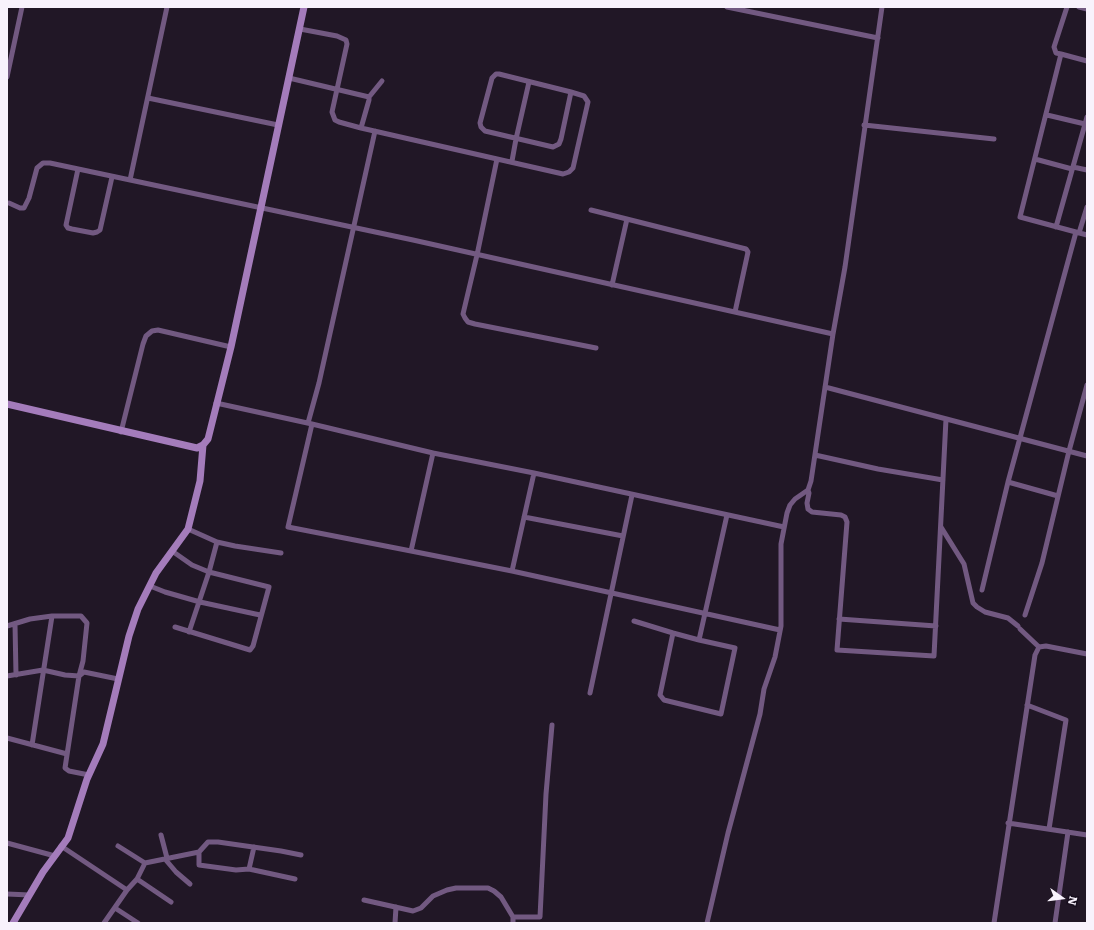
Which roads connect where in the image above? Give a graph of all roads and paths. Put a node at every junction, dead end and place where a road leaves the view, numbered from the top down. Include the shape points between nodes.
1 (22, 7) edge
2 (167, 7) edge
3 (304, 7) edge
4 (727, 7) edge
5 (882, 7) edge
6 (1067, 7) edge
7 (1079, 7) edge
8 (1087, 9) edge
9 (300, 28) junction
10 (878, 38) junction
11 (1061, 54) junction
12 (1087, 61) edge
13 (7, 76) edge
14 (289, 78) junction
15 (382, 81) dead end
16 (529, 82) junction
17 (337, 89) junction
18 (571, 92) junction
19 (369, 97) junction
20 (148, 98) junction
21 (1047, 114) junction
22 (1087, 117) edge
23 (1085, 124) junction
24 (278, 125) junction
25 (864, 125) junction
26 (361, 128) junction
27 (376, 131) junction
28 (516, 139) junction
29 (994, 139) dead end
30 (497, 159) junction
31 (1035, 159) junction
32 (512, 161) junction
33 (1073, 168) junction
34 (78, 169) junction
35 (1087, 170) edge
36 (112, 176) junction
37 (130, 180) junction
38 (9, 202) dead end
39 (1087, 207) edge
40 (261, 209) junction
41 (591, 210) dead end
42 (627, 219) junction
43 (1056, 226) junction
44 (353, 227) junction
45 (1078, 232) junction
46 (1087, 235) edge
47 (477, 255) junction
48 (612, 285) junction
49 (735, 312) junction
50 (833, 334) junction
51 (230, 347) junction
52 (596, 348) dead end
53 (1087, 386) edge
54 (825, 387) junction
55 (216, 403) junction
56 (7, 404) edge
57 (946, 419) junction
58 (310, 424) junction
59 (121, 432) junction
60 (1020, 438) junction
61 (203, 445) junction
62 (1069, 451) junction
63 (433, 453) junction
64 (815, 455) junction
65 (1087, 456) edge
66 (534, 473) junction
67 (943, 480) junction
68 (1008, 482) junction
69 (808, 490) junction
70 (632, 495) junction
71 (1058, 496) junction
72 (727, 515) junction
73 (524, 517) junction
74 (784, 527) junction
75 (941, 527) junction
76 (188, 529) junction
77 (623, 536) junction
78 (217, 542) junction
79 (172, 551) junction
80 (411, 551) junction
81 (281, 553) dead end
82 (512, 571) junction
83 (209, 572) junction
84 (150, 586) junction
85 (982, 590) dead end
86 (611, 592) junction
87 (200, 602) junction
88 (705, 613) junction
89 (260, 615) junction
90 (1025, 615) dead end
91 (52, 616) junction
92 (839, 619) junction
93 (634, 621) dead end
94 (15, 624) junction
95 (7, 626) edge
96 (936, 626) junction
97 (175, 627) dead end
98 (780, 630) junction
99 (189, 632) junction
100 (673, 633) junction
101 (699, 640) junction
102 (1039, 647) junction
103 (1087, 654) edge
104 (43, 670) junction
105 (16, 675) junction
106 (7, 676) edge
107 (79, 676) junction
108 (118, 679) junction
109 (590, 693) dead end
110 (1027, 704) junction
111 (552, 725) dead end
112 (7, 738) edge
113 (32, 745) junction
114 (67, 754) junction
115 (89, 775) junction
116 (1008, 823) junction
117 (1049, 829) junction
118 (1068, 832) junction
119 (1087, 835) edge
120 (161, 836) dead end
121 (7, 842) edge
122 (62, 846) junction
123 (118, 846) dead end
124 (254, 847) junction
125 (199, 852) junction
126 (300, 855) dead end
127 (55, 856) junction
128 (166, 859) junction
129 (145, 863) junction
130 (249, 869) junction
131 (137, 879) junction
132 (295, 879) dead end
133 (190, 884) dead end
134 (127, 890) junction
135 (7, 894) edge
136 (30, 895) junction
137 (364, 900) dead end
138 (171, 902) dead end
139 (396, 907) junction
140 (115, 908) junction
141 (513, 920) edge
142 (13, 923) edge
143 (104, 923) edge
144 (138, 923) edge
145 (395, 923) edge
146 (707, 923) edge
147 (994, 923) edge
148 (1055, 923) edge

1 - 13 street
2 - 20 street
3 - 9 street
4 - 10 street
5 - 10 street
6 - 11 street via 1054,47 1056,52
7 - 8 street
9 - 14 street
9 - 17 street via 346,40
10 - 25 street
11 - 12 street
11 - 21 street
14 - 17 street
14 - 24 street
15 - 19 street
16 - 18 street
16 - 28 street
16 - 28 street via 496,74 492,78 480,123 486,131
17 - 19 street
17 - 26 street via 332,112 335,120
18 - 28 street via 558,144 553,147
18 - 32 street via 584,96 588,102 569,172 563,174
19 - 26 street
20 - 24 street
20 - 37 street
21 - 23 street
21 - 31 street
22 - 23 street
23 - 33 street
24 - 40 street
25 - 29 street
25 - 50 street via 845,267
26 - 27 street
27 - 30 street
27 - 44 street
28 - 32 street
30 - 32 street
30 - 47 street
31 - 33 street
31 - 43 street via 1020,217
33 - 35 street
33 - 43 street
34 - 36 street
34 - 36 street via 66,225 72,229 93,233 100,230
34 - 38 street via 44,163 37,168 24,208
36 - 37 street
37 - 40 street
39 - 45 street
40 - 44 street
40 - 51 street
41 - 42 street
42 - 48 street
42 - 49 street via 746,249 748,252
43 - 45 street
44 - 47 street
44 - 58 street
45 - 46 street
45 - 60 street
47 - 48 street
47 - 52 street via 463,314 468,322
48 - 49 street
49 - 50 street
50 - 54 street
51 - 55 street
51 - 59 street via 152,330 143,344
53 - 62 street
54 - 57 street
54 - 64 street
55 - 58 street
55 - 61 street via 208,439
56 - 59 street
57 - 60 street
57 - 67 street
58 - 63 street
58 - 80 street via 288,527
59 - 61 street via 197,448
60 - 62 street
60 - 68 street
61 - 76 street via 200,481
62 - 65 street
62 - 71 street
63 - 66 street
63 - 80 street
64 - 67 street
64 - 69 street
66 - 70 street
66 - 73 street
67 - 75 street
68 - 71 street
68 - 85 street
69 - 74 street via 790,505
69 - 92 street via 808,509 812,512 841,515 847,522
70 - 72 street
70 - 77 street
71 - 90 street via 1042,563
72 - 74 street
72 - 88 street
73 - 77 street
73 - 82 street
74 - 98 street via 781,544
75 - 96 street
75 - 102 street via 964,564 973,602 977,607 985,612 1008,618
76 - 78 street
76 - 79 street
77 - 86 street
78 - 81 street
78 - 83 street
79 - 83 street via 192,565
79 - 84 street
80 - 82 street
82 - 86 street
83 - 87 street
83 - 89 street via 269,587
84 - 87 street
84 - 108 street via 138,609
86 - 88 street
86 - 109 street
87 - 89 street
87 - 99 street
88 - 98 street
88 - 101 street
89 - 99 street via 250,650
91 - 94 street
91 - 104 street
91 - 107 street via 81,616 87,623
92 - 96 street
92 - 96 street via 837,650 934,656
93 - 100 street
94 - 95 street
94 - 105 street
97 - 99 street
98 - 146 street
100 - 101 street
100 - 101 street via 660,695 664,700 720,714 735,648
102 - 103 street
102 - 110 street via 1035,655
104 - 105 street
104 - 107 street
104 - 113 street
105 - 106 street
107 - 108 street via 84,672
107 - 114 street
108 - 115 street via 103,744
110 - 116 street
110 - 117 street via 1066,720
111 - 141 street via 540,917
112 - 113 street
113 - 114 street
114 - 115 street via 65,768
115 - 122 street via 68,838
116 - 117 street
116 - 147 street
117 - 118 street
118 - 119 street
118 - 148 street
120 - 128 street
121 - 127 street
122 - 127 street
122 - 134 street
123 - 129 street
124 - 125 street via 208,842
124 - 126 street
124 - 130 street
125 - 128 street
125 - 130 street via 199,865 236,870
127 - 136 street via 42,872
128 - 129 street
128 - 133 street
129 - 131 street
130 - 132 street
131 - 134 street
131 - 138 street
134 - 140 street
135 - 136 street
136 - 142 street
137 - 139 street
139 - 141 street via 413,911 447,890 481,888 494,891 501,897
139 - 145 street
140 - 143 street
140 - 144 street

